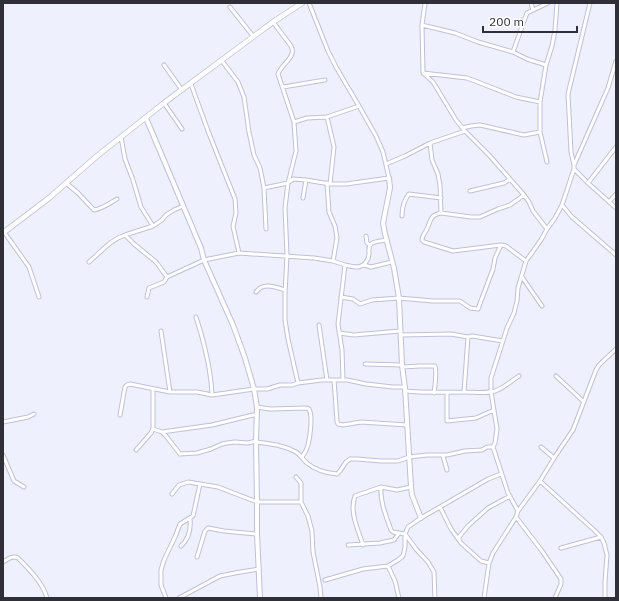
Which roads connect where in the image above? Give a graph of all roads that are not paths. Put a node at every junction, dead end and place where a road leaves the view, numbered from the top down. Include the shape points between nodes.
1 (302, 3) edge
2 (309, 3) edge
3 (425, 3) edge
4 (531, 3) edge
5 (548, 3) edge
6 (557, 3) edge
7 (590, 3) edge
8 (294, 5) edge
9 (230, 7) dead end
10 (533, 10) junction
11 (273, 22) junction
12 (422, 25) junction
13 (253, 36) junction
14 (513, 52) junction
15 (222, 61) junction
16 (616, 61) edge
17 (164, 65) dead end
18 (546, 65) junction
19 (423, 73) junction
20 (326, 80) dead end
21 (191, 84) junction
22 (283, 87) junction
23 (182, 90) junction
24 (540, 102) junction
25 (164, 103) junction
26 (359, 106) junction
27 (327, 117) junction
28 (146, 118) junction
29 (294, 122) junction
30 (182, 129) dead end
31 (464, 130) junction
32 (540, 132) junction
33 (121, 137) junction
34 (430, 143) junction
35 (616, 147) edge
36 (547, 162) dead end
37 (386, 164) junction
38 (574, 165) junction
39 (574, 169) junction
40 (389, 178) junction
41 (510, 179) junction
42 (306, 180) junction
43 (588, 182) junction
44 (66, 183) junction
45 (288, 183) junction
46 (329, 183) junction
47 (264, 188) junction
48 (470, 191) dead end
49 (616, 194) edge
50 (524, 195) junction
51 (303, 198) dead end
52 (441, 198) junction
53 (117, 199) dead end
54 (610, 202) junction
55 (562, 205) junction
56 (183, 206) junction
57 (616, 208) edge
58 (441, 213) junction
59 (402, 216) dead end
60 (152, 226) junction
61 (547, 228) junction
62 (266, 229) dead end
63 (3, 233) edge
64 (125, 235) junction
65 (366, 236) dead end
66 (386, 240) junction
67 (501, 245) junction
68 (370, 246) junction
69 (238, 253) junction
70 (287, 255) junction
71 (616, 255) edge
72 (204, 260) junction
73 (368, 260) junction
74 (333, 261) junction
75 (526, 261) junction
76 (89, 262) dead end
77 (392, 262) junction
78 (364, 264) junction
79 (345, 265) junction
80 (371, 267) junction
81 (167, 277) junction
82 (522, 277) junction
83 (285, 290) junction
84 (256, 292) dead end
85 (39, 297) dead end
86 (147, 297) dead end
87 (341, 297) junction
88 (399, 298) junction
89 (542, 306) dead end
90 (196, 317) dead end
91 (319, 325) dead end
92 (161, 331) dead end
93 (339, 333) junction
94 (401, 333) junction
95 (468, 337) junction
96 (503, 341) junction
97 (616, 349) edge
98 (365, 364) dead end
99 (402, 366) junction
100 (519, 376) dead end
101 (556, 376) dead end
102 (327, 380) junction
103 (334, 380) junction
104 (343, 380) junction
105 (298, 383) junction
106 (153, 389) junction
107 (254, 389) junction
108 (405, 389) junction
109 (170, 392) junction
110 (464, 392) junction
111 (491, 392) junction
112 (434, 393) junction
113 (447, 393) junction
114 (212, 395) junction
115 (584, 402) junction
116 (257, 407) junction
117 (494, 410) junction
118 (34, 414) dead end
119 (120, 415) dead end
120 (256, 415) junction
121 (3, 422) edge
122 (407, 425) junction
123 (153, 428) junction
124 (162, 432) junction
125 (256, 442) junction
126 (493, 447) junction
127 (541, 447) dead end
128 (136, 450) dead end
129 (3, 455) edge
130 (443, 456) junction
131 (302, 457) junction
132 (409, 457) junction
133 (554, 458) junction
134 (448, 470) dead end
135 (501, 474) junction
136 (296, 477) dead end
137 (540, 481) junction
138 (200, 484) junction
139 (24, 487) dead end
140 (381, 487) junction
141 (411, 487) junction
142 (172, 494) dead end
143 (510, 496) junction
144 (257, 502) junction
145 (301, 502) junction
146 (440, 507) junction
147 (518, 511) junction
148 (516, 517) junction
149 (190, 518) junction
150 (421, 518) junction
151 (399, 533) junction
152 (257, 534) junction
153 (405, 534) junction
154 (601, 537) junction
155 (459, 540) junction
156 (348, 545) dead end
157 (363, 545) junction
158 (181, 546) dead end
159 (561, 548) dead end
160 (197, 557) dead end
161 (3, 562) edge
162 (489, 563) junction
163 (388, 566) junction
164 (259, 569) junction
165 (325, 580) dead end
166 (47, 598) edge
167 (166, 598) edge
168 (179, 598) edge
169 (260, 598) edge
170 (321, 598) edge
171 (399, 598) edge
172 (434, 598) edge
173 (484, 598) edge
174 (555, 598) edge
175 (605, 598) edge

1 - 8 main road
2 - 26 street via 336,68
3 - 12 street
4 - 10 street
5 - 10 street
6 - 18 street via 555,30
7 - 38 street via 568,94
8 - 11 main road
9 - 13 street
10 - 14 street via 527,13
11 - 13 main road
11 - 22 street via 293,50 278,74
12 - 14 street
12 - 19 street
13 - 15 main road
14 - 18 street
15 - 21 main road
15 - 47 street via 238,82 244,97 254,155
16 - 38 street via 608,88
17 - 23 street
18 - 24 street
19 - 24 street via 467,78 516,98
19 - 31 street via 432,82
20 - 22 street
21 - 23 main road
21 - 69 street via 235,199 233,226
22 - 29 street
23 - 25 main road
24 - 32 street
25 - 28 main road
25 - 30 street
26 - 27 street
26 - 37 street via 376,136
27 - 29 street via 306,118
27 - 46 street via 334,147
28 - 33 main road
28 - 56 street
29 - 45 street via 296,151
31 - 32 street via 471,126 480,126 524,135
31 - 34 street
31 - 41 street
32 - 36 street
33 - 44 main road
33 - 60 street via 125,159 142,207
34 - 37 street
34 - 52 street
35 - 43 street
37 - 40 street
38 - 39 street
39 - 43 street
39 - 55 street
40 - 46 street via 346,184
40 - 66 street via 390,188 383,223
41 - 48 street via 504,183
41 - 50 street
42 - 45 street via 293,179
42 - 46 street
42 - 51 street
43 - 54 street
44 - 53 street via 94,210
44 - 63 main road
45 - 47 street
45 - 70 street via 285,208
46 - 74 street via 329,212 337,238
47 - 62 street
49 - 54 street
50 - 58 street via 510,205 480,217
50 - 61 street
52 - 58 street
52 - 59 street via 409,194 402,209
54 - 57 street
55 - 61 street via 556,218
55 - 71 street via 572,217
56 - 60 street
56 - 72 street
58 - 67 street via 429,220 422,238 424,242 452,251
60 - 64 street
61 - 75 street
63 - 85 street via 30,268
64 - 76 street via 118,237
64 - 81 street via 156,262
65 - 68 street
66 - 68 street via 372,243
66 - 77 street
67 - 75 street
67 - 88 street via 478,309 470,308 460,300
68 - 73 street
69 - 70 street
69 - 72 street
70 - 74 street
70 - 83 street
72 - 81 street
72 - 107 street via 233,325
73 - 78 street
73 - 80 street
74 - 79 street
75 - 82 street
77 - 80 street
77 - 88 street
78 - 79 street via 359,267
78 - 80 street
79 - 87 street
81 - 86 street via 164,282 149,288
82 - 89 street
82 - 96 street via 514,313
83 - 84 street via 263,286
83 - 105 street via 285,320
87 - 88 street via 353,299 360,304 372,300
87 - 93 street
88 - 94 street
90 - 114 street via 203,339
91 - 102 street
92 - 109 street
93 - 94 street
93 - 104 street
94 - 95 street
94 - 99 street
95 - 96 street
95 - 110 street
96 - 111 street via 491,378
97 - 115 street via 596,370
98 - 99 street
99 - 108 street
99 - 112 street via 435,366
100 - 111 street
101 - 115 street
102 - 103 street
102 - 105 street
103 - 104 street
103 - 122 street via 338,424 361,422
104 - 108 street
105 - 107 street
106 - 109 street
106 - 119 street via 127,385
106 - 123 street
107 - 114 street
107 - 116 street
108 - 112 street
108 - 122 street
109 - 114 street
110 - 111 street
110 - 113 street
111 - 117 street
112 - 113 street
113 - 117 street via 447,421 476,418
115 - 133 street via 573,430
116 - 120 street
116 - 131 street via 309,409 310,433 308,446
117 - 126 street via 497,429 496,443
118 - 121 street
120 - 124 street via 212,425
120 - 125 street
122 - 132 street
123 - 124 street
123 - 128 street
124 - 125 street via 180,454 197,453 227,443
125 - 131 street via 287,448
125 - 144 street
126 - 130 street
126 - 135 street
127 - 133 street
129 - 139 street via 14,481
130 - 132 street
130 - 134 street
131 - 132 street via 307,464 320,472 337,474 350,459 398,461
132 - 141 street
133 - 137 street
135 - 143 street
135 - 146 street
136 - 145 street via 301,483
137 - 147 street
137 - 154 street
138 - 142 street via 183,483
138 - 144 street via 218,487
138 - 149 street via 194,513
140 - 141 street via 397,490
140 - 151 street via 380,494 390,530
140 - 157 street via 354,496 353,499 353,514
141 - 150 street
143 - 147 street
143 - 155 street via 488,508 468,526
144 - 145 street
144 - 152 street
145 - 170 street via 312,531
146 - 150 street
146 - 155 street
147 - 148 street
148 - 162 street
148 - 174 street via 561,579
149 - 158 street via 191,527 186,542
149 - 167 street via 180,524 164,560 161,586
150 - 153 street via 408,527
151 - 153 street
151 - 157 street via 394,540
152 - 160 street via 208,528
152 - 164 street
153 - 163 street via 403,556
153 - 172 street via 434,572
154 - 159 street
154 - 175 street via 607,555
155 - 162 street via 481,561
156 - 157 street
161 - 166 street via 12,557 18,558 35,576
162 - 173 street
163 - 165 street via 363,569
163 - 171 street
164 - 168 street via 220,576
164 - 169 street

